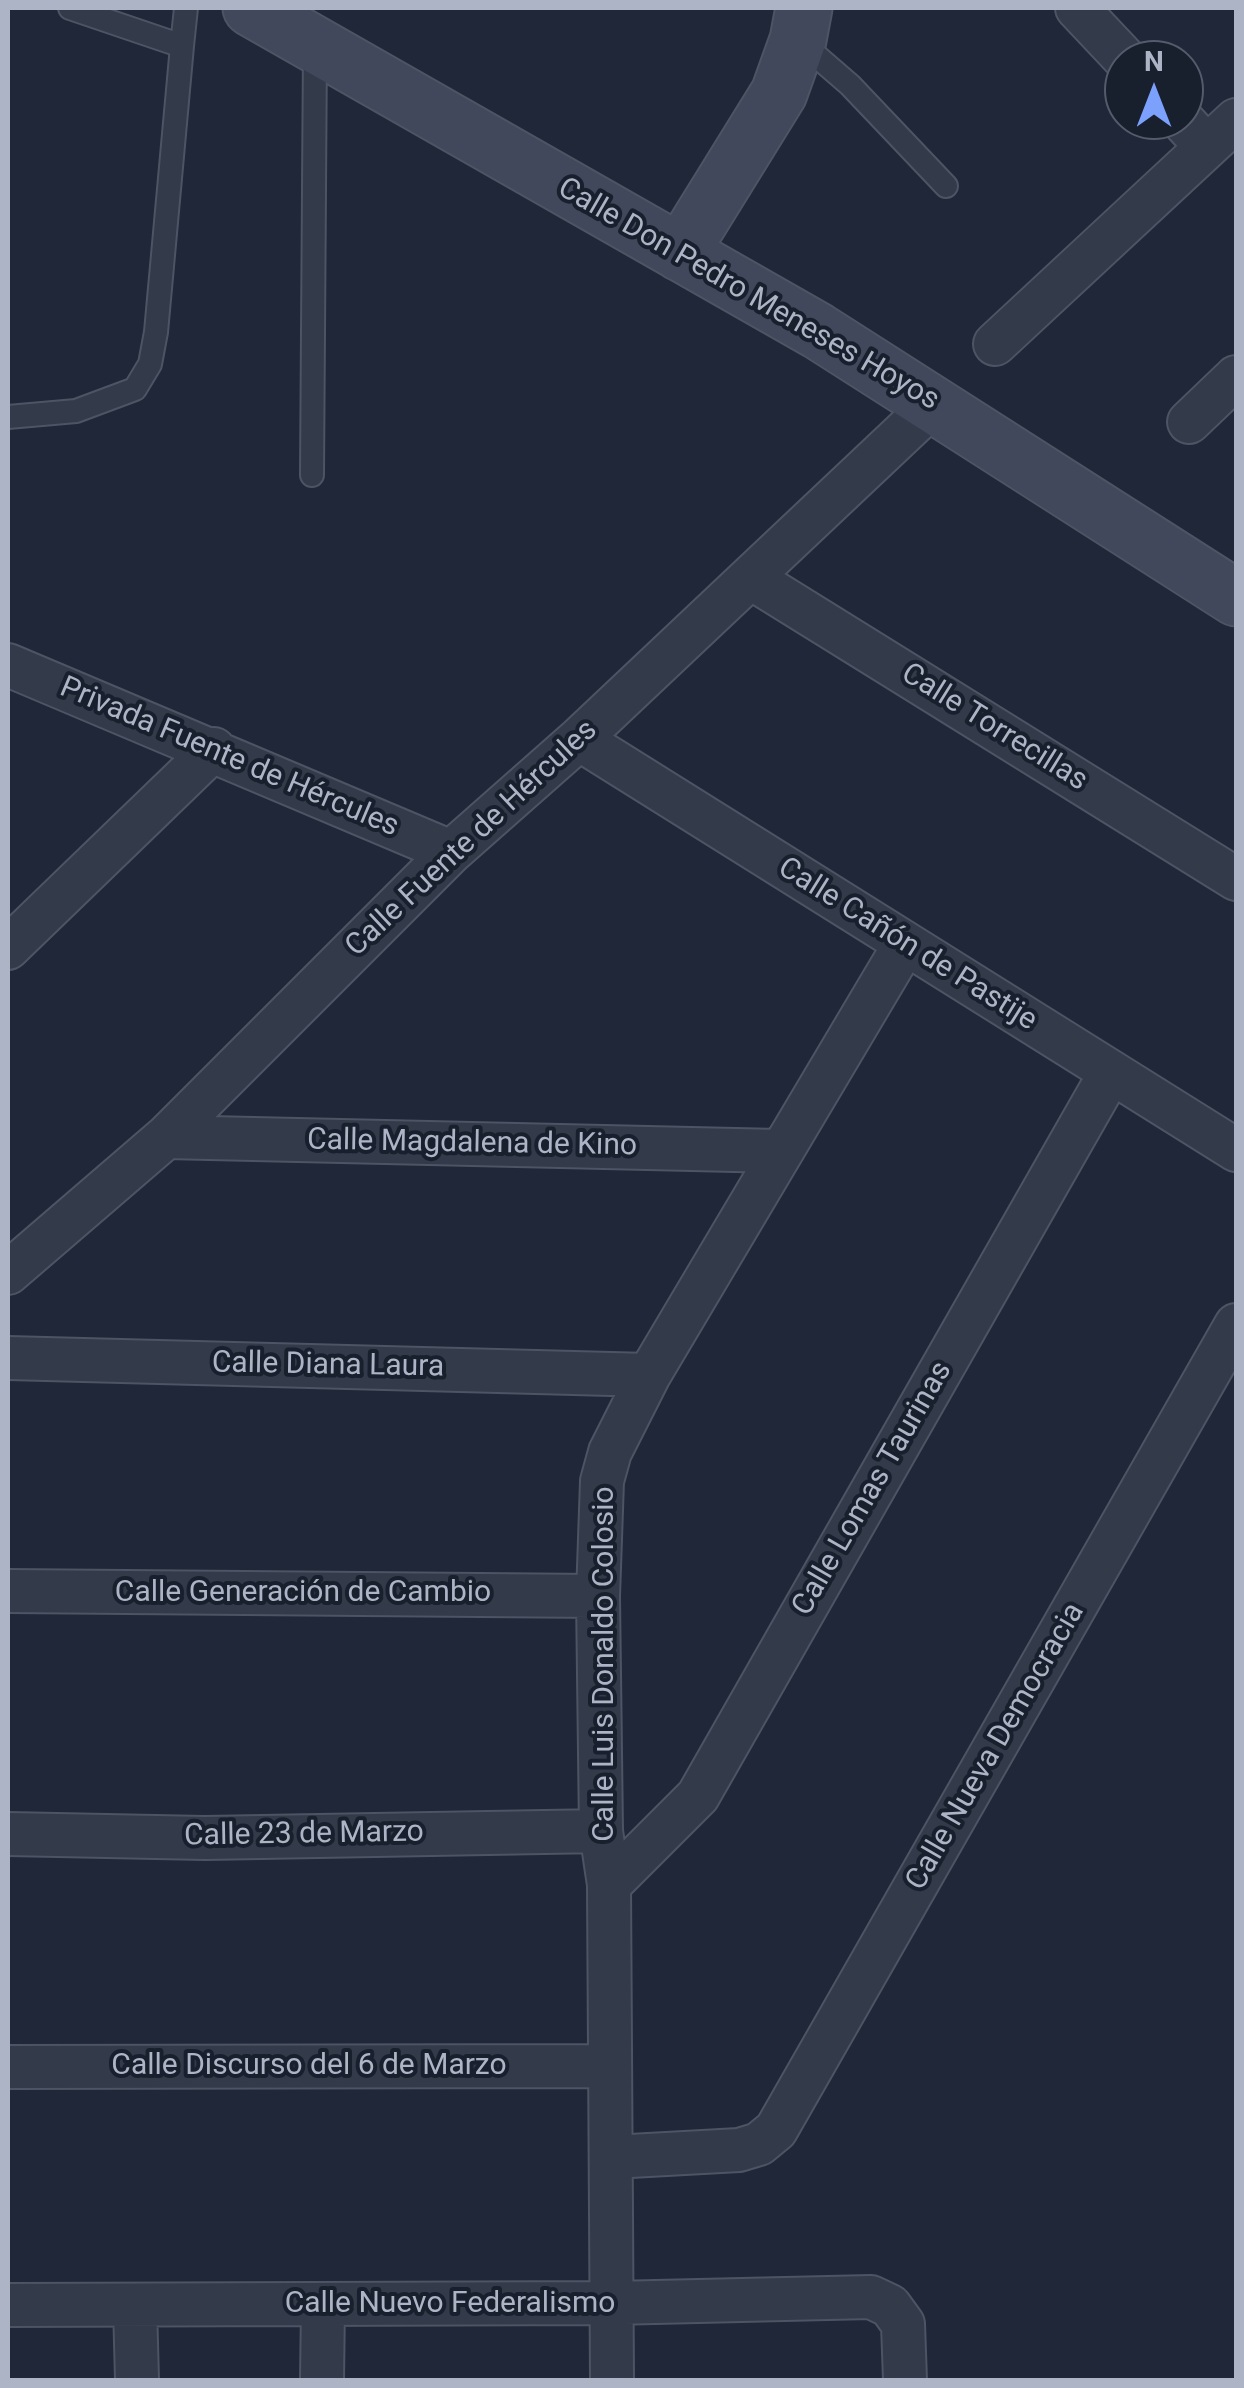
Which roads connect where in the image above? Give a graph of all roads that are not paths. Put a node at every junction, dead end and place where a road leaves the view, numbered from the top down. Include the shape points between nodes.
1 (70, 8) edge
2 (186, 8) edge
3 (250, 8) edge
4 (1077, 8) edge
5 (801, 24) edge
6 (1107, 40) edge
7 (315, 42) junction
8 (182, 46) junction
9 (1209, 129) edge
10 (946, 186) dead end
11 (680, 253) junction
12 (995, 344) dead end
13 (1236, 377) edge
14 (935, 403) junction
15 (8, 416) edge
16 (1189, 422) dead end
17 (312, 475) dead end
18 (751, 578) junction
19 (1236, 598) edge
20 (8, 665) edge
21 (579, 739) junction
22 (214, 750) junction
23 (451, 852) junction
24 (1236, 879) edge
25 (16, 929) edge
26 (905, 944) junction
27 (1111, 1072) junction
28 (166, 1137) junction
29 (1236, 1150) edge
30 (778, 1151) junction
31 (8, 1272) edge
32 (1236, 1326) edge
33 (8, 1358) edge
34 (649, 1374) junction
35 (8, 1591) edge
36 (598, 1596) junction
37 (602, 1831) junction
38 (8, 1834) edge
39 (609, 1885) junction
40 (610, 2066) junction
41 (8, 2067) edge
42 (612, 2157) junction
43 (612, 2303) junction
44 (8, 2305) edge
45 (323, 2305) junction
46 (135, 2306) junction
47 (136, 2380) edge
48 (322, 2380) edge
49 (612, 2380) edge
50 (905, 2380) edge

1 - 8 lane
2 - 8 lane
3 - 7 street, Calle Don Pedro Meneses Hoyos
4 - 6 street
5 - 10 lane
5 - 11 street via 778,92
7 - 11 street, Calle Don Pedro Meneses Hoyos
7 - 17 lane
8 - 15 lane via 150,364 135,389 108,403
9 - 12 street
11 - 14 street, Calle Don Pedro Meneses Hoyos
13 - 16 street
14 - 18 street, Calle Fuente de Hércules
14 - 19 street, Calle Don Pedro Meneses Hoyos
18 - 21 street, Calle Fuente de Hércules
18 - 24 street, Calle Torrecillas
20 - 22 street, Privada Fuente de Hércules
21 - 23 street, Calle Fuente de Hércules
21 - 26 street, Calle Cañón de Pastije
22 - 23 street, Privada Fuente de Hércules
22 - 25 street
23 - 28 street, Calle Fuente de Hércules
26 - 27 street, Calle Cañón de Pastije
26 - 30 street, Calle Luis Donaldo Colosio
27 - 29 street, Calle Cañón de Pastije
27 - 39 street, Calle Lomas Taurinas via 698,1796
28 - 30 street, Calle Magdalena de Kino
28 - 31 street, Calle Fuente de Hércules
30 - 34 street, Calle Luis Donaldo Colosio
32 - 42 street, Calle Nueva Democracia via 790,2108 759,2144 739,2150
33 - 34 street, Calle Diana Laura
34 - 36 street, Calle Luis Donaldo Colosio via 602,1481
35 - 36 street, Calle Generación de Cambio
36 - 37 street, Calle Luis Donaldo Colosio
37 - 38 street, Calle 23 de Marzo
37 - 39 street, Calle Luis Donaldo Colosio
39 - 40 street, Calle Luis Donaldo Colosio
40 - 41 street, Calle Discurso del 6 de Marzo
40 - 42 street, Calle Luis Donaldo Colosio
42 - 43 street, Calle Luis Donaldo Colosio
43 - 45 street, Calle Nuevo Federalismo
43 - 49 street, Calle Luis Donaldo Colosio
43 - 50 street, Calle Nuevo Federalismo via 855,2296 890,2306 902,2324
44 - 46 street, Calle Nuevo Federalismo
45 - 46 street, Calle Nuevo Federalismo
45 - 48 street
46 - 47 street

